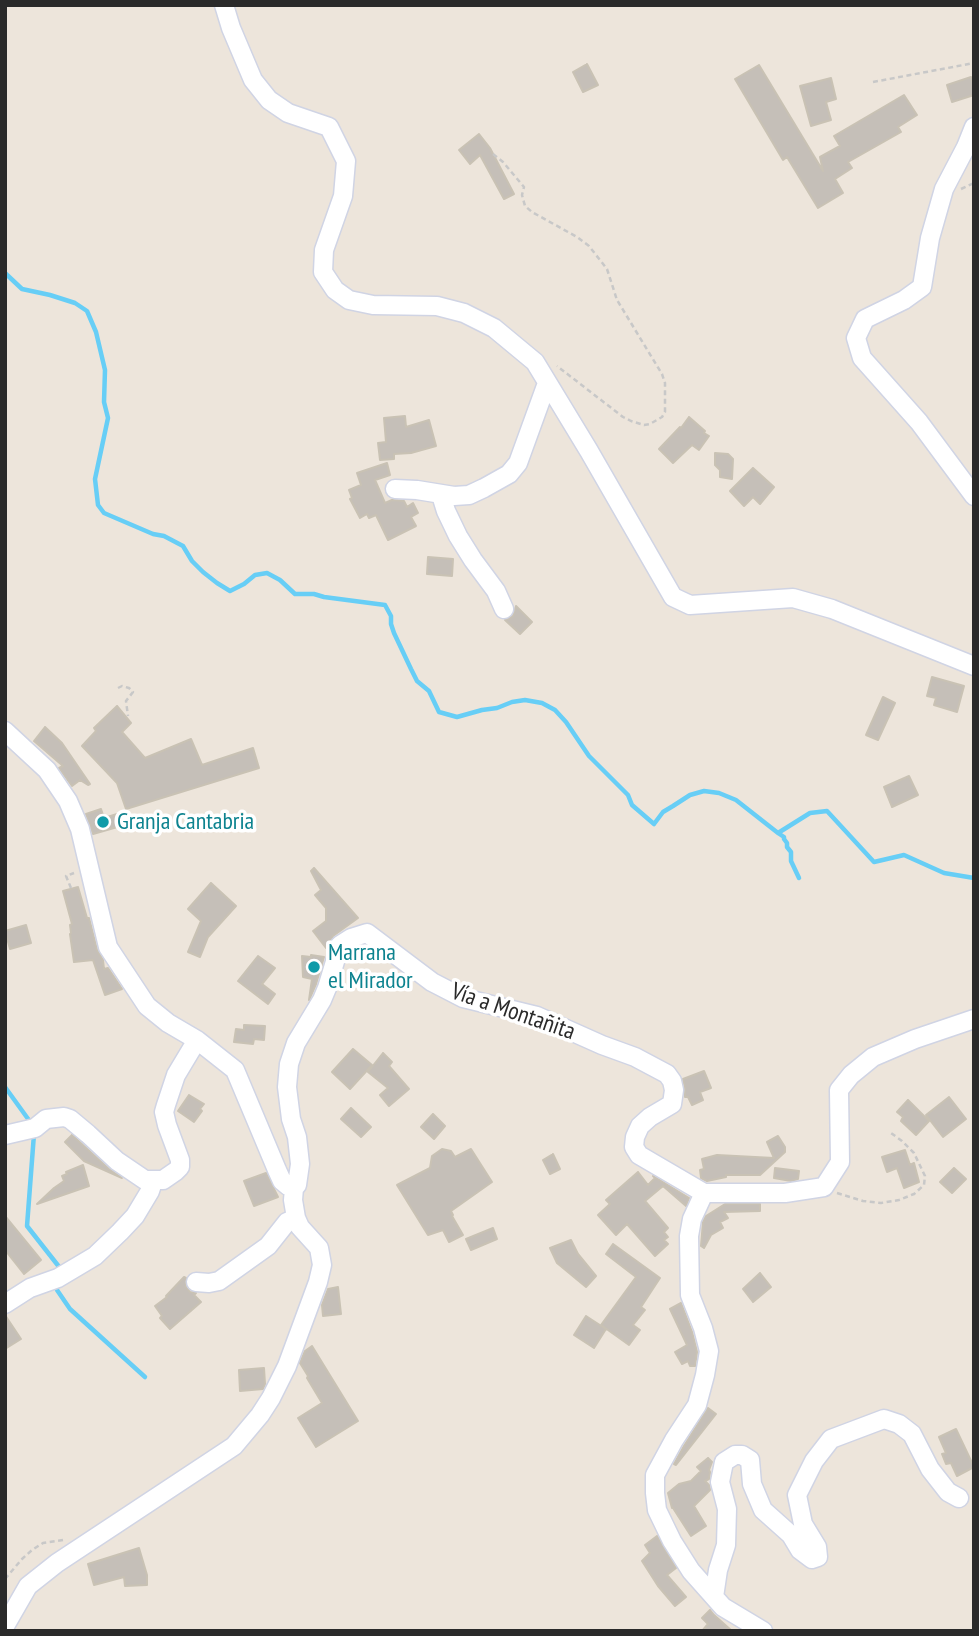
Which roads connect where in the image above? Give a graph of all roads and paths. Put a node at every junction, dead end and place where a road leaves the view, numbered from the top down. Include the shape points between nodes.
1 (224, 5) edge
2 (974, 63) edge
3 (873, 82) dead end
4 (974, 127) edge
5 (493, 154) dead end
6 (535, 362) junction
7 (547, 383) junction
8 (395, 489) dead end
9 (441, 495) junction
10 (974, 496) edge
11 (504, 609) dead end
12 (974, 666) edge
13 (118, 688) dead end
14 (128, 716) dead end
15 (5, 731) edge
16 (74, 873) dead end
17 (71, 888) dead end
18 (974, 1019) edge
19 (197, 1041) junction
20 (891, 1133) dead end
21 (5, 1135) edge
22 (153, 1182) junction
23 (824, 1187) junction
24 (294, 1188) junction
25 (704, 1193) junction
26 (296, 1218) junction
27 (197, 1282) dead end
28 (5, 1304) edge
29 (959, 1498) dead end
30 (85, 1544) junction
31 (5, 1579) edge
32 (714, 1597) junction
33 (5, 1626) edge
34 (763, 1631) edge

1 - 6 street via 253,80 269,100 288,113 328,127 346,161 344,196 324,250 323,272 335,290 360,303 437,306 464,313 494,328
2 - 3 path
4 - 10 street via 944,189 922,287 865,319 856,338 862,358 919,422
5 - 6 path via 524,187 526,206 589,246 607,270 617,300 662,373 665,412 650,424 631,421 557,366 544,359
6 - 7 street
7 - 9 street via 518,463 509,474 469,495
7 - 12 street via 673,597 690,605 793,598
8 - 9 street
9 - 11 street via 458,536
13 - 14 path via 133,692 126,701
15 - 19 street via 47,770 68,801 80,829 108,947 147,1006
16 - 17 path via 66,876
18 - 23 street via 873,1057 851,1075 838,1090 840,1161
19 - 22 street via 176,1075 164,1112 180,1167
19 - 24 street via 235,1070 282,1181
20 - 23 path via 914,1153 925,1176 924,1185 914,1194 881,1203
21 - 22 street via 35,1128 51,1117 64,1117 117,1161
22 - 28 street via 135,1216 95,1256
23 - 25 street via 785,1193
24 - 25 street, Vía a Montañita via 300,1164 287,1087 289,1064 322,1000 340,945 367,933 432,982 463,998 537,1016 667,1074 673,1081 672,1104 640,1126 634,1147 639,1155
24 - 26 street
25 - 32 street via 689,1236 690,1295 709,1351 697,1405 655,1475 655,1493 657,1510 672,1541
26 - 27 street via 287,1222 268,1246 219,1281
26 - 30 street via 319,1248 322,1265 271,1398 234,1447
29 - 32 street via 948,1492 912,1434 899,1424 884,1419 831,1439 797,1494 803,1524 817,1547 818,1557 812,1559 763,1510 752,1484 750,1460 735,1455 724,1462 720,1482 727,1509 726,1545
30 - 31 path via 75,1546 62,1539 43,1544
30 - 33 street via 28,1586
32 - 34 street

